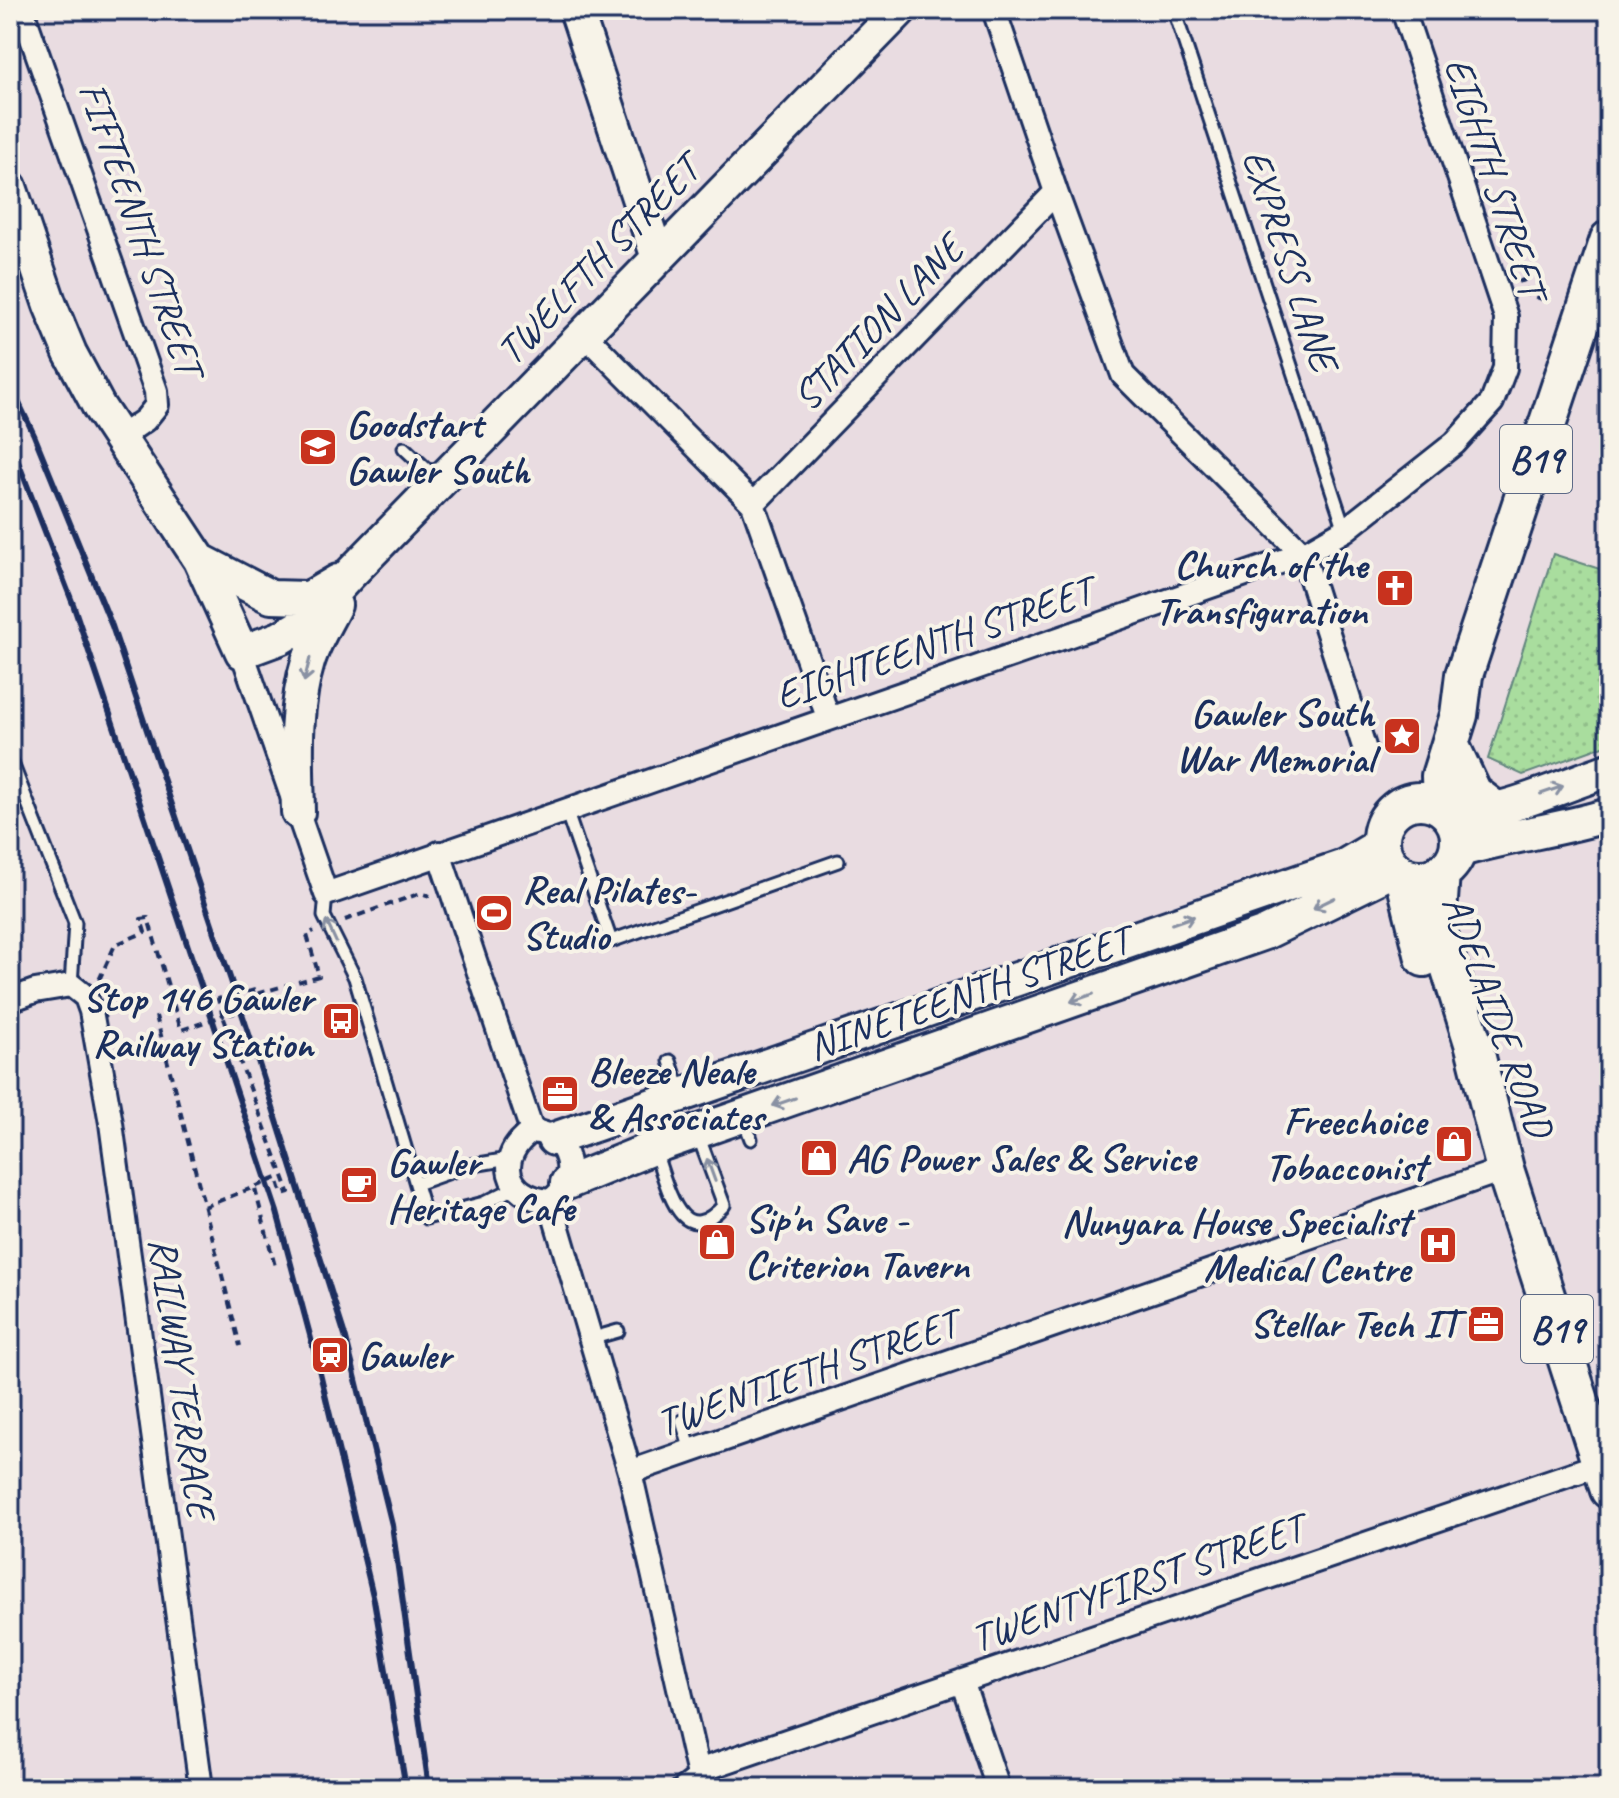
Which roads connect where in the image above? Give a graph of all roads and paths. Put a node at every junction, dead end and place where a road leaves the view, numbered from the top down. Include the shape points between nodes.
1 (22, 10) edge
2 (576, 10) edge
3 (900, 10) edge
4 (994, 10) edge
5 (1174, 10) edge
6 (1403, 10) edge
7 (10, 187) edge
8 (1056, 192) junction
9 (1609, 241) edge
10 (658, 258) junction
11 (584, 334) junction
12 (1505, 368) joint
13 (119, 438) junction
14 (404, 448) dead end
15 (440, 482) junction
16 (753, 504) junction
17 (1345, 530) junction
18 (1303, 554) junction
19 (200, 560) junction
20 (351, 573) junction
21 (242, 652) junction
22 (1464, 675) junction
23 (828, 717) junction
24 (1450, 744) junction
25 (1365, 750) dead end
26 (10, 758) edge
27 (1609, 770) edge
28 (1433, 808) junction
29 (565, 809) junction
30 (1494, 809) junction
31 (298, 812) junction
32 (1609, 815) edge
33 (439, 853) junction
34 (838, 861) dead end
35 (1449, 862) junction
36 (1393, 863) junction
37 (326, 894) junction
38 (431, 897) dead end
39 (342, 921) dead end
40 (315, 931) dead end
41 (78, 991) junction
42 (10, 1000) edge
43 (156, 1016) dead end
44 (223, 1016) junction
45 (670, 1061) dead end
46 (828, 1066) junction
47 (682, 1095) junction
48 (657, 1129) junction
49 (697, 1132) junction
50 (543, 1135) junction
51 (509, 1159) junction
52 (1505, 1169) junction
53 (416, 1184) junction
54 (516, 1187) junction
55 (255, 1189) junction
56 (558, 1192) junction
57 (204, 1207) junction
58 (276, 1270) dead end
59 (618, 1331) dead end
60 (590, 1339) junction
61 (240, 1346) dead end
62 (682, 1421) dead end
63 (691, 1451) junction
64 (630, 1472) junction
65 (1605, 1477) edge
66 (962, 1681) junction
67 (698, 1780) edge
68 (201, 1788) edge
69 (676, 1788) edge
70 (998, 1788) edge

1 - 13 street, FIFTEENTH STREET via 156,391 157,405 151,413
2 - 10 main road
3 - 10 main road, TWELFTH STREET
4 - 8 street
5 - 17 lane, EXPRESS LANE
6 - 12 street, EIGHTH STREET via 1506,317
7 - 13 main road via 70,353
8 - 16 street, STATION LANE
8 - 18 street via 1123,375
9 - 22 main road, B19
10 - 11 main road, TWELFTH STREET
11 - 15 main road, TWELFTH STREET
11 - 16 street
12 - 17 street, EIGHTEENTH STREET via 1492,402 1455,443
13 - 19 main road
14 - 15 lane
15 - 20 main road, TWELFTH STREET
16 - 23 street
17 - 18 street, EIGHTEENTH STREET
18 - 23 street, EIGHTEENTH STREET
18 - 25 street
19 - 20 main road via 271,597 309,598
19 - 21 main road
20 - 21 main road, TWELFTH STREET via 305,623
20 -> 31 main road via 308,660 296,731
21 - 31 street
22 - 24 main road, B19
22 - 28 main road, B19 via 1439,716
23 - 29 street, EIGHTEENTH STREET
24 - 28 main road, B19
24 - 30 main road via 1473,793
26 - 41 lane via 75,923
30 -> 27 main road
28 - 30 main road via 1464,816
28 - 35 main road, B19 via 1459,838
28 - 36 main road, B19 via 1397,808 1387,818 1382,830
29 - 33 street, EIGHTEENTH STREET
29 - 34 lane via 611,941
31 - 37 street
32 - 35 main road via 1498,839
33 - 37 street, EIGHTEENTH STREET
33 - 50 street
35 - 36 main road via 1423,879
35 - 52 main road, ADELAIDE ROAD / B19 via 1437,928
36 - 46 main road, NINETEENTH STREET via 1344,866 1144,955
36 - 52 main road, ADELAIDE ROAD / B19 via 1452,1039
53 -> 37 lane via 350,965 324,916
38 - 39 path via 421,893
40 - 44 path via 307,935 319,976 248,992 253,1007 231,1014 226,996 218,999
41 - 42 street via 35,991
41 - 44 path via 95,989 115,945 145,932 141,919 148,918 181,1030
41 - 68 street, RAILWAY TERRACE via 91,1011 111,1123
43 - 57 path
44 - 55 path via 289,1192 282,1194 277,1178 254,1185
45 - 47 lane
46 - 47 main road, NINETEENTH STREET
46 -> 49 main road, NINETEENTH STREET via 747,1128
47 - 48 main road, NINETEENTH STREET
48 - 49 main road, NINETEENTH STREET
48 -> 49 lane via 677,1209 695,1223 714,1217 724,1205
48 - 50 main road, NINETEENTH STREET
48 - 56 main road, NINETEENTH STREET
50 - 51 street via 518,1141
50 - 56 street via 568,1157 570,1170
51 - 53 lane via 467,1166
51 - 54 street
52 - 63 street, TWENTIETH STREET
52 - 65 main road, B19
53 - 54 lane via 426,1218 484,1203
54 - 56 street via 529,1198
55 - 57 path
55 - 58 path
56 - 60 street
57 - 61 path
59 - 60 lane
60 - 64 street
62 - 63 lane
63 - 64 street, TWENTIETH STREET
64 - 67 street
65 - 66 street, TWENTYFIRST STREET
66 - 67 street, TWENTYFIRST STREET
66 - 70 street
67 - 69 lane

